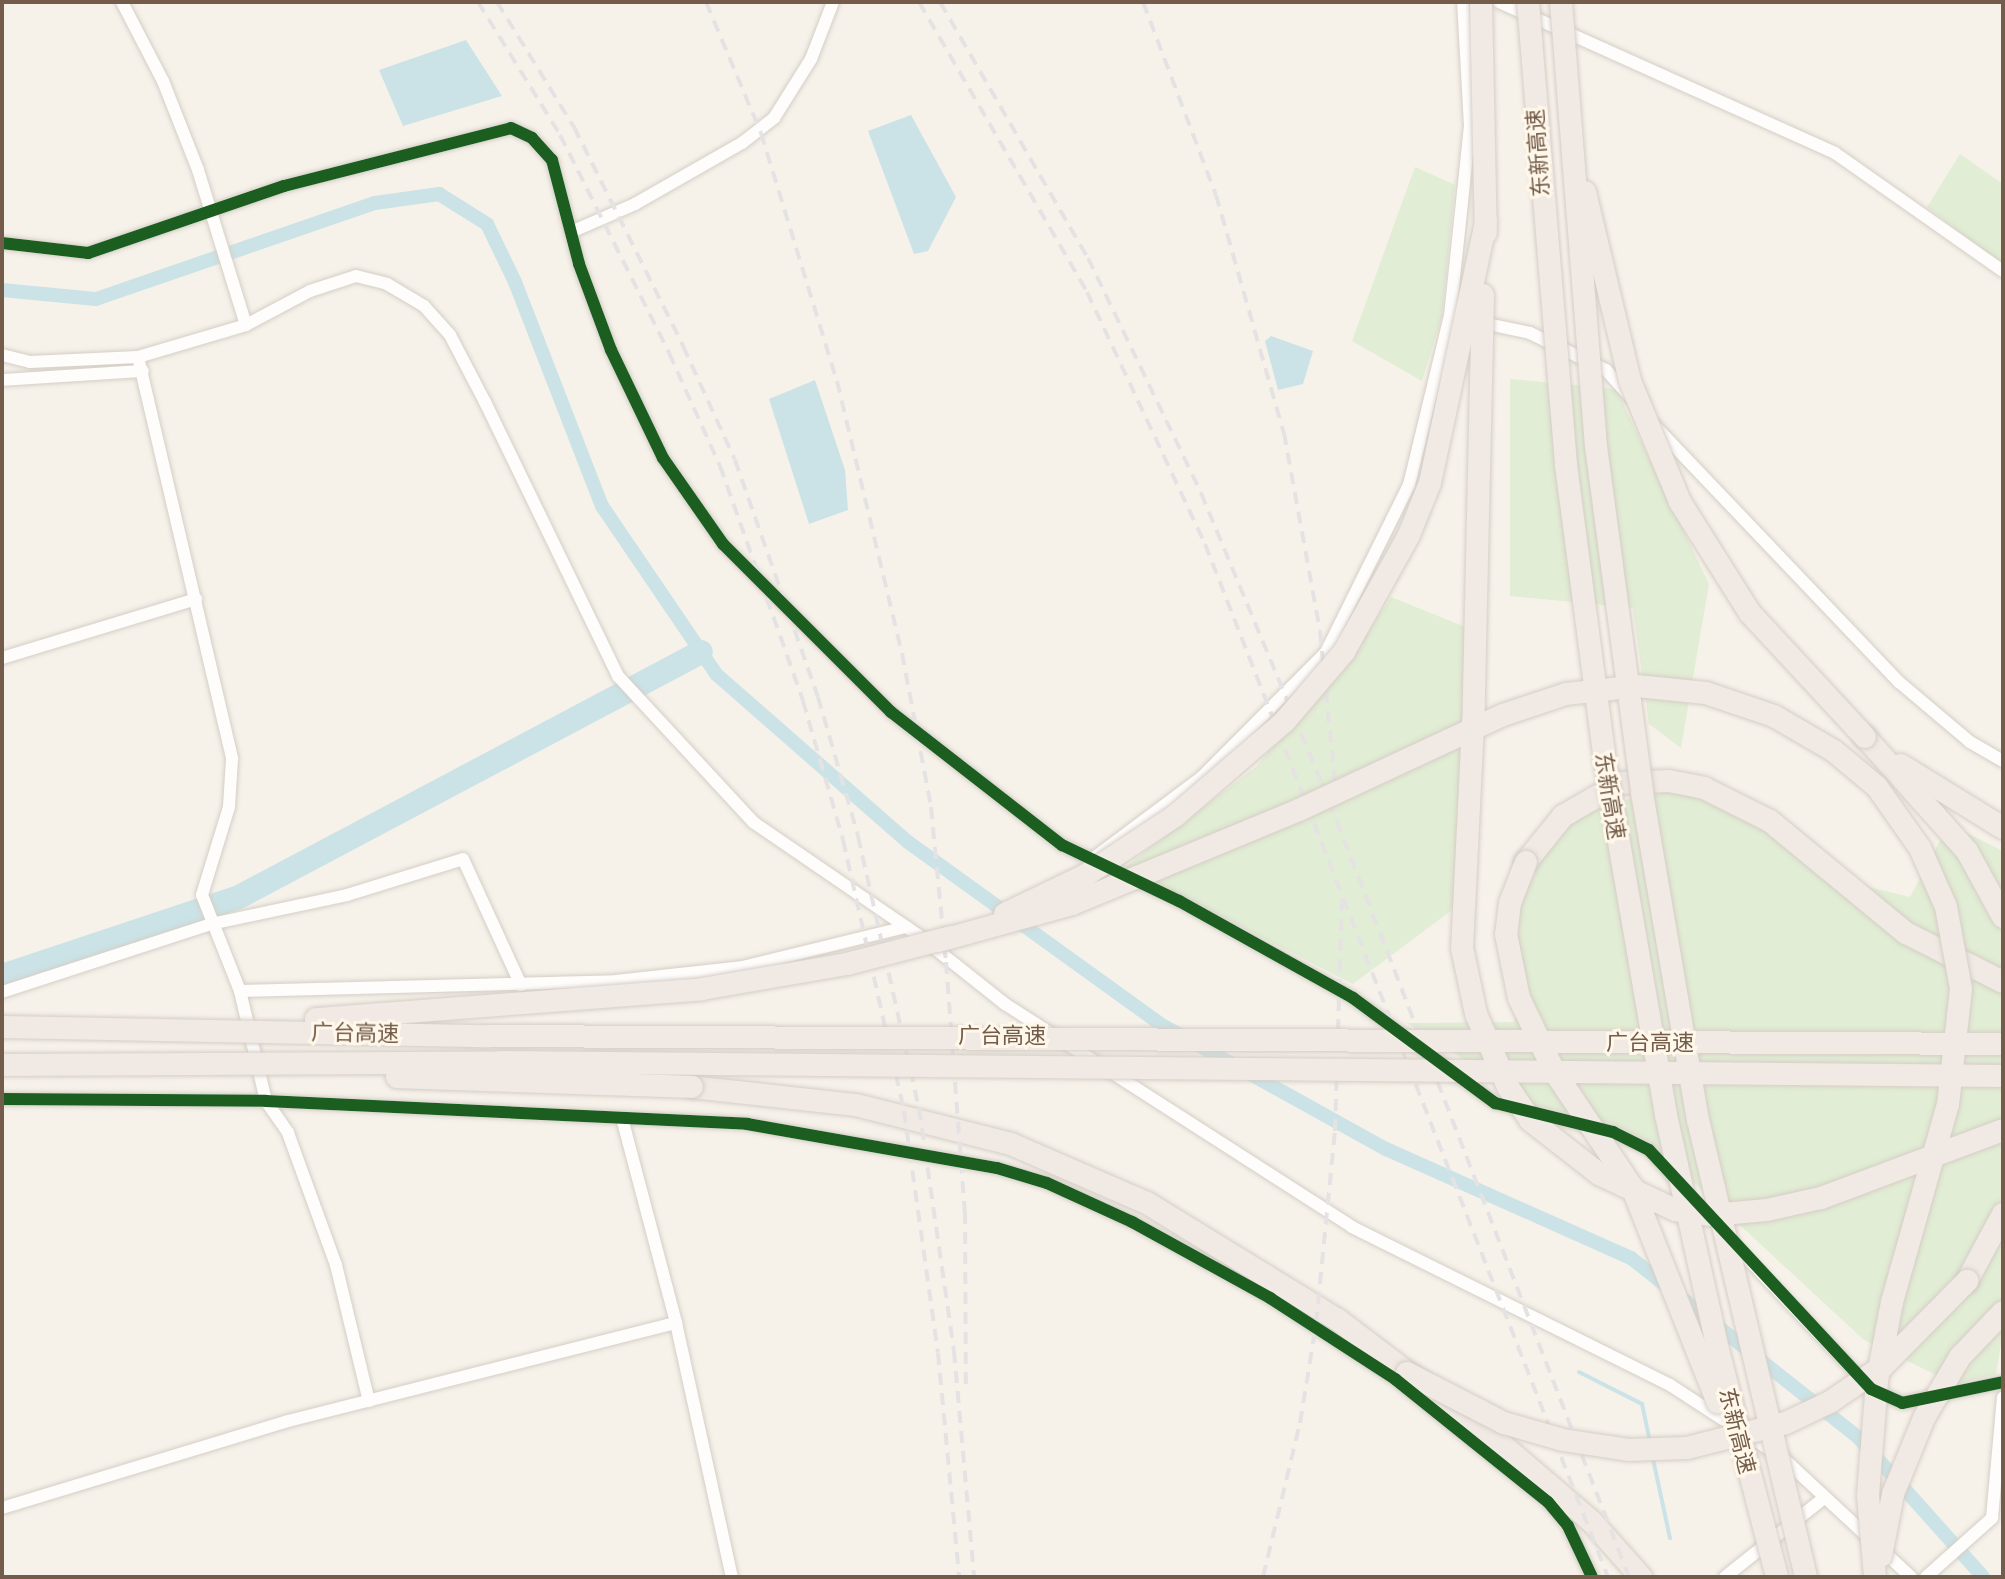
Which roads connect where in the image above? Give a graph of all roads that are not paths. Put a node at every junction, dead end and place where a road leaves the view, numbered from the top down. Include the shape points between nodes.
1 (122, 2) edge
2 (833, 2) edge
3 (1463, 2) edge
4 (1481, 2) edge
5 (1499, 2) edge
6 (1528, 2) edge
7 (1561, 2) edge
8 (1564, 91) junction
9 (210, 210) junction
10 (1486, 221) junction
11 (571, 232) junction
12 (2, 243) edge
13 (2003, 271) edge
14 (1450, 316) junction
15 (246, 325) junction
16 (2, 355) edge
17 (138, 357) junction
18 (143, 371) junction
19 (4, 383) edge
20 (196, 599) junction
21 (2, 658) edge
22 (1865, 737) junction
23 (2003, 761) edge
24 (2003, 828) edge
25 (1092, 859) junction
26 (2003, 917) edge
27 (211, 924) junction
28 (906, 927) junction
29 (939, 941) junction
30 (2003, 982) edge
31 (521, 985) junction
32 (240, 991) junction
33 (2, 992) edge
34 (2, 1027) edge
35 (192, 1029) junction
36 (2003, 1044) edge
37 (2, 1065) edge
38 (208, 1066) junction
39 (2003, 1076) edge
40 (2, 1099) edge
41 (266, 1101) junction
42 (622, 1118) junction
43 (2003, 1130) edge
44 (2003, 1214) edge
45 (2003, 1312) edge
46 (676, 1323) junction
47 (1407, 1373) junction
48 (2003, 1382) edge
49 (2003, 1398) edge
50 (369, 1401) junction
51 (1753, 1494) junction
52 (1824, 1498) junction
53 (2, 1508) edge
54 (732, 1577) edge
55 (1592, 1577) edge
56 (1641, 1577) edge
57 (1725, 1577) edge
58 (1777, 1577) edge
59 (1806, 1577) edge
60 (1877, 1577) edge
61 (1911, 1577) edge
62 (1926, 1577) edge

1 - 9 street via 163,81
2 - 11 street via 811,59 774,118 742,143 635,204
3 - 14 street via 1470,126
4 - 10 highway, bridge
5 - 13 street via 1835,153
6 - 51 highway, 东新高速, bridge via 1565,449 1606,767 1666,1115
7 - 8 highway, 东新高速, bridge
8 - 22 highway, bridge via 1617,335 1660,460 1703,544 1750,613
8 - 59 highway, 东新高速, bridge via 1596,446 1657,887 1727,1258
9 - 11 street via 511,128 532,138 552,160
9 - 12 street via 88,253
9 - 15 street
10 - 29 highway, bridge via 1430,483 1382,586 1336,662 1251,753 1138,843 1059,889
10 - 43 highway, bridge via 1462,948 1476,1014 1508,1087 1530,1120 1599,1174 1655,1203 1702,1214 1758,1212 1821,1198
11 - 25 street via 611,350 656,445 723,544 891,712 1062,845
14 - 23 street via 1530,333 1606,370 1899,682 1970,742
14 - 25 street via 1409,485 1326,652 1202,777
15 - 17 street
15 - 28 street via 310,291 356,276 387,284 424,306 450,335 618,676 635,699 753,822
16 - 17 street via 30,362
17 - 18 street
18 - 19 street
18 - 20 street
20 - 21 street
20 - 27 street via 232,759 229,807 202,895
22 - 24 highway
22 - 26 highway via 1967,851
25 - 48 street via 1353,998 1495,1103 1613,1132 1649,1150 1871,1389 1902,1403
27 - 31 street via 347,895 463,859
27 - 32 street
27 - 33 street
28 - 31 street via 743,967
28 - 52 street via 1005,1004 1352,1227 1670,1385 1784,1459
29 - 35 highway, bridge via 702,989
29 - 60 highway, bridge via 1072,904 1299,810 1503,715 1566,694 1637,686 1706,693 1774,716 1834,751 1877,787 1920,848 1946,907 1961,989 1948,1104 1892,1302 1877,1381 1868,1495
30 - 51 highway, bridge via 1906,933 1770,821 1704,788 1669,781 1620,783 1563,816 1526,862 1510,903 1506,934 1508,965 1519,998 1554,1071 1650,1222
31 - 32 street
32 - 41 street
34 - 35 highway, 广台高速, bridge
35 - 36 highway, 广台高速, bridge via 487,1036
37 - 38 highway, 广台高速, bridge
38 - 39 highway, 广台高速, bridge via 501,1062
38 - 47 highway, bridge via 692,1087 856,1105 1011,1144 1147,1203 1338,1320
40 - 41 street
41 - 42 street
41 - 50 street via 288,1133 336,1265
42 - 46 street
42 - 55 street via 747,1124 997,1168 1047,1183 1132,1222 1270,1298 1395,1379 1548,1502 1568,1526
44 - 47 highway, bridge via 1967,1281 1926,1326 1883,1366 1786,1423 1687,1448 1628,1450 1563,1440 1504,1423
45 - 60 highway, bridge via 1942,1383 1910,1446 1893,1494
46 - 50 street
46 - 54 street
47 - 56 highway, bridge via 1592,1522
49 - 62 street via 1996,1458 1998,1502 1992,1518
50 - 53 street
51 - 58 highway, 东新高速, bridge
52 - 57 street
52 - 61 street

